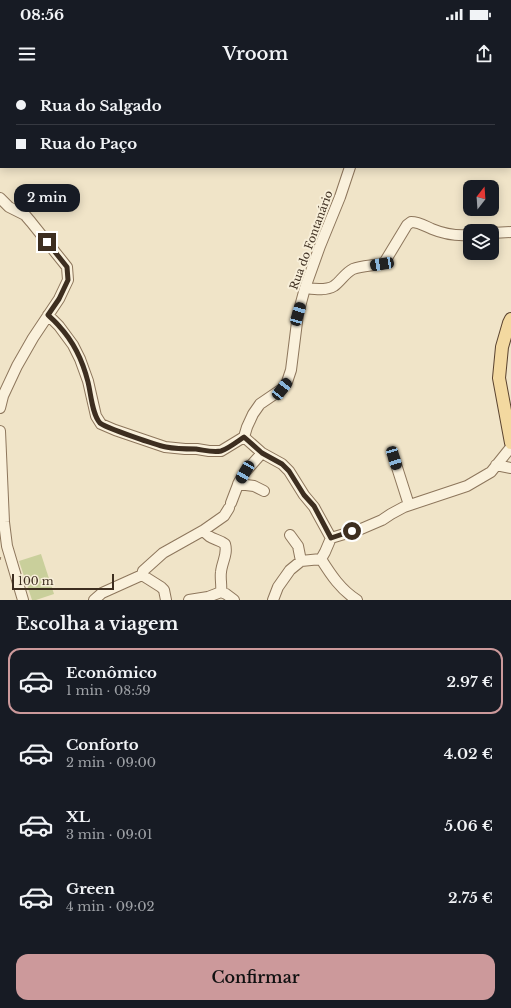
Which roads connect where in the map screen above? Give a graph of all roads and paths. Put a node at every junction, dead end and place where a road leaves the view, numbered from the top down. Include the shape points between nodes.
1 (350, 168) edge
2 (0, 198) edge
3 (511, 232) edge
4 (499, 233) edge
5 (463, 235) edge
6 (305, 288) junction
7 (48, 315) junction
8 (511, 319) edge
9 (0, 408) edge
10 (0, 431) edge
11 (244, 437) junction
12 (511, 443) edge
13 (511, 447) edge
14 (262, 453) junction
15 (394, 458) dead end
16 (496, 465) junction
17 (511, 468) edge
18 (238, 484) junction
19 (264, 490) dead end
20 (409, 505) junction
21 (204, 530) junction
22 (290, 534) dead end
23 (331, 538) junction
24 (321, 559) junction
25 (301, 561) junction
26 (142, 575) junction
27 (221, 592) junction
28 (347, 597) edge
29 (23, 600) edge
30 (94, 600) edge
31 (166, 600) edge
32 (189, 600) edge
33 (234, 600) edge
34 (273, 600) edge
35 (358, 600) edge

1 - 6 street, Rua do Fontanário
2 - 7 street via 9,207 25,215 67,267 68,280
3 - 4 street
5 - 6 street via 444,233 411,222 384,263 353,269 330,288
6 - 11 street, Rua do Fontanário via 298,314 288,382 260,404
7 - 9 street via 17,366
7 - 11 street via 72,344 80,360 96,416 101,424 165,447 185,449 221,451
8 - 12 main road via 502,347 499,378
10 - 29 street via 7,546
11 - 14 street
13 - 16 street
14 - 18 street
14 - 23 street via 289,471 314,506
15 - 20 street
16 - 17 street
16 - 20 street via 491,472 467,486
18 - 19 street
18 - 21 street via 224,516
20 - 23 street via 382,520
21 - 26 street via 163,553 143,571
21 - 27 street via 208,537 225,544 226,553 220,574
22 - 25 street via 298,546
23 - 24 street
24 - 25 street
24 - 28 street
25 - 34 street via 290,570 278,586
26 - 30 street via 102,593
26 - 31 street via 164,590
27 - 32 street
27 - 33 street
28 - 35 street

